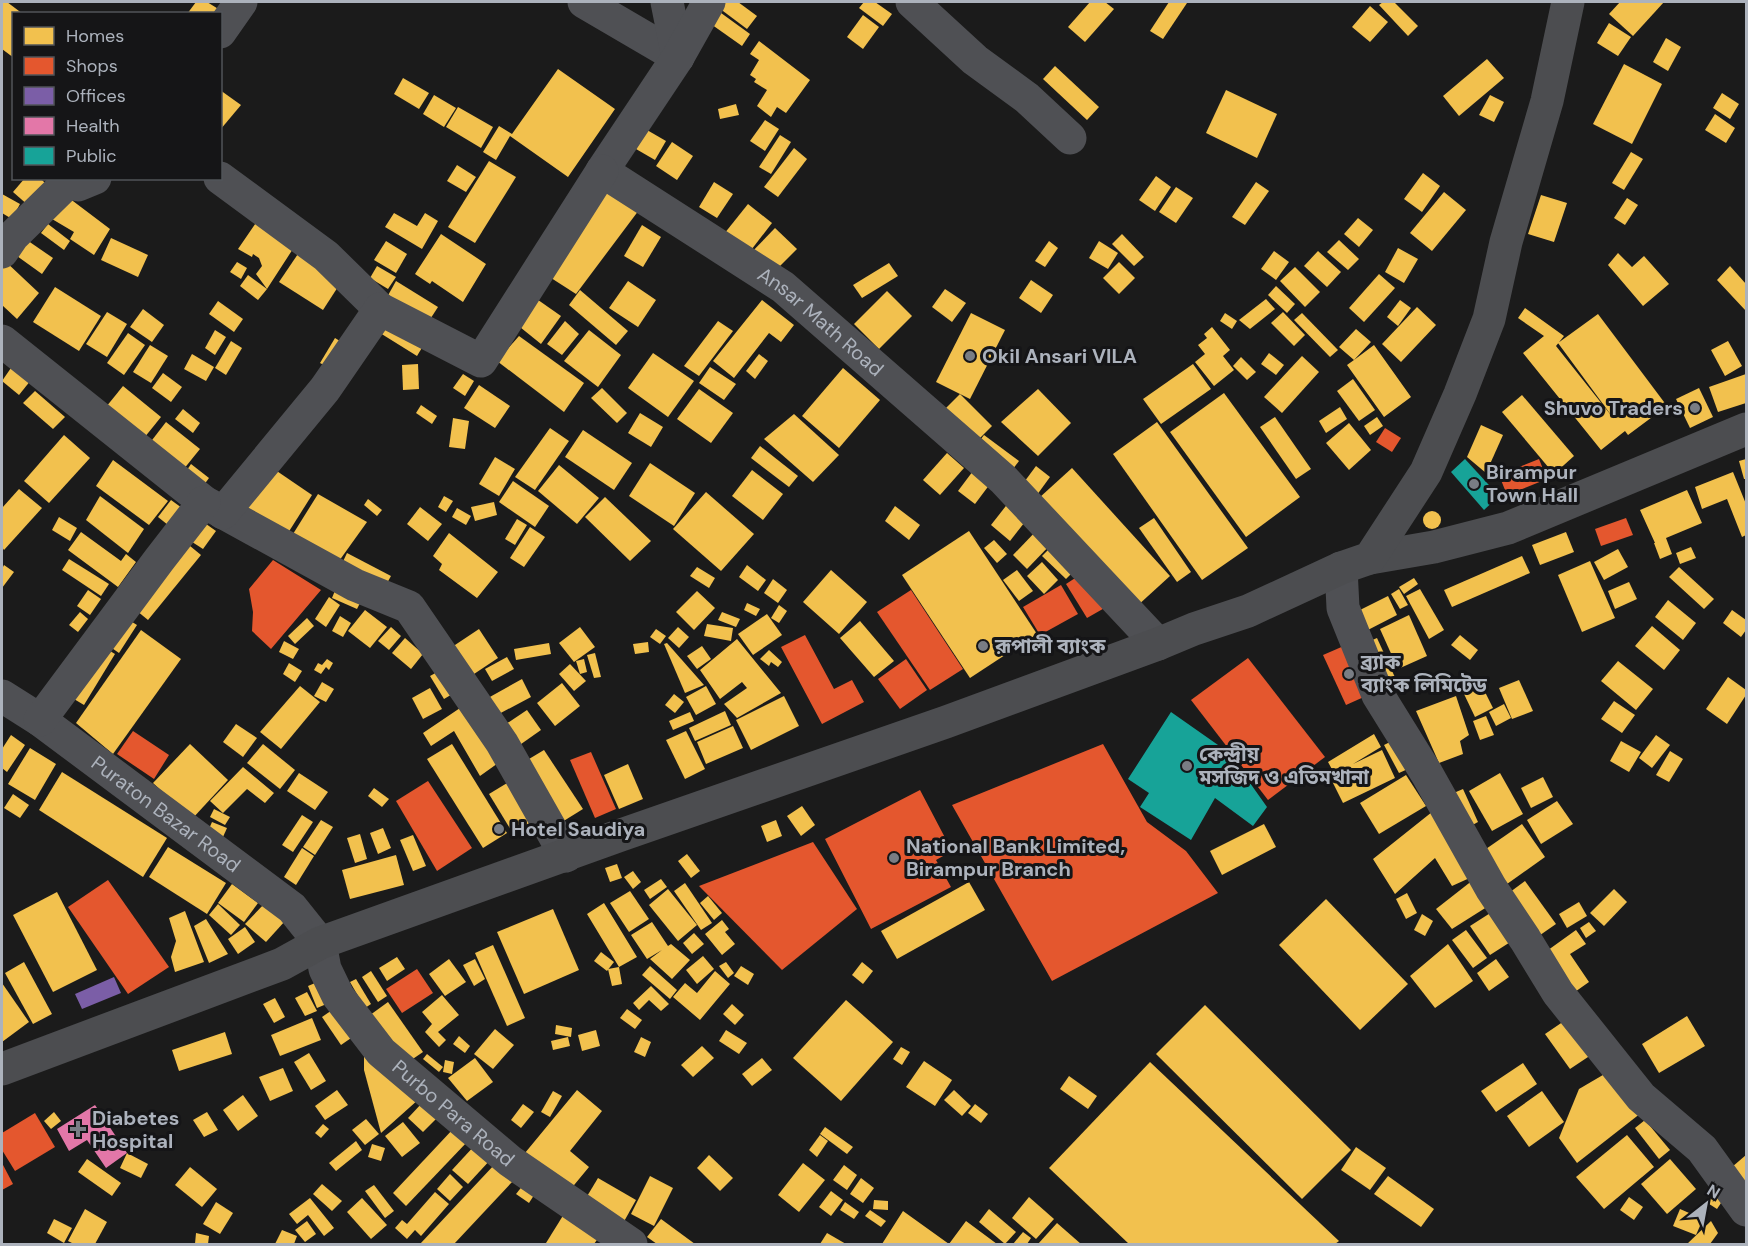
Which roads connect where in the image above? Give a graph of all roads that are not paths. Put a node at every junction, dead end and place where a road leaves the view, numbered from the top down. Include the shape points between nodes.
1 (241, 2) edge
2 (584, 2) edge
3 (667, 2) edge
4 (709, 2) edge
5 (912, 2) edge
6 (1568, 2) edge
7 (222, 29) edge
8 (678, 57) junction
9 (1070, 138) dead end
10 (602, 171) junction
11 (222, 179) edge
12 (89, 180) edge
13 (2, 252) edge
14 (380, 309) junction
15 (2, 341) edge
16 (1746, 429) edge
17 (214, 508) junction
18 (1356, 563) junction
19 (1158, 644) junction
20 (2, 696) edge
21 (40, 720) junction
22 (566, 856) junction
23 (320, 943) junction
24 (2, 1069) edge
25 (1746, 1209) edge
26 (631, 1245) edge

1 - 7 street
2 - 8 street
3 - 8 street
4 - 8 street
5 - 9 street
6 - 18 main road via 1547,101 1506,243 1489,319 1426,472
8 - 10 street
10 - 14 street via 481,361
10 - 19 street, Ansar Math Road via 783,287 1003,479
11 - 14 street via 326,256
12 - 13 street via 78,184 69,181
14 - 17 street via 325,389
15 - 17 street
16 - 18 main road via 1508,528
17 - 21 street via 159,560
17 - 22 street via 355,585 409,606 502,743
18 - 19 main road
18 - 25 street via 1343,608 1378,695 1491,888 1558,993 1641,1098 1702,1149
19 - 22 main road
20 - 21 street, Puraton Bazar Road
21 - 23 street, Puraton Bazar Road via 292,908
22 - 23 main road
23 - 24 main road via 282,964
23 - 26 street, Purbo Para Road via 325,969 338,996 381,1052 510,1161

